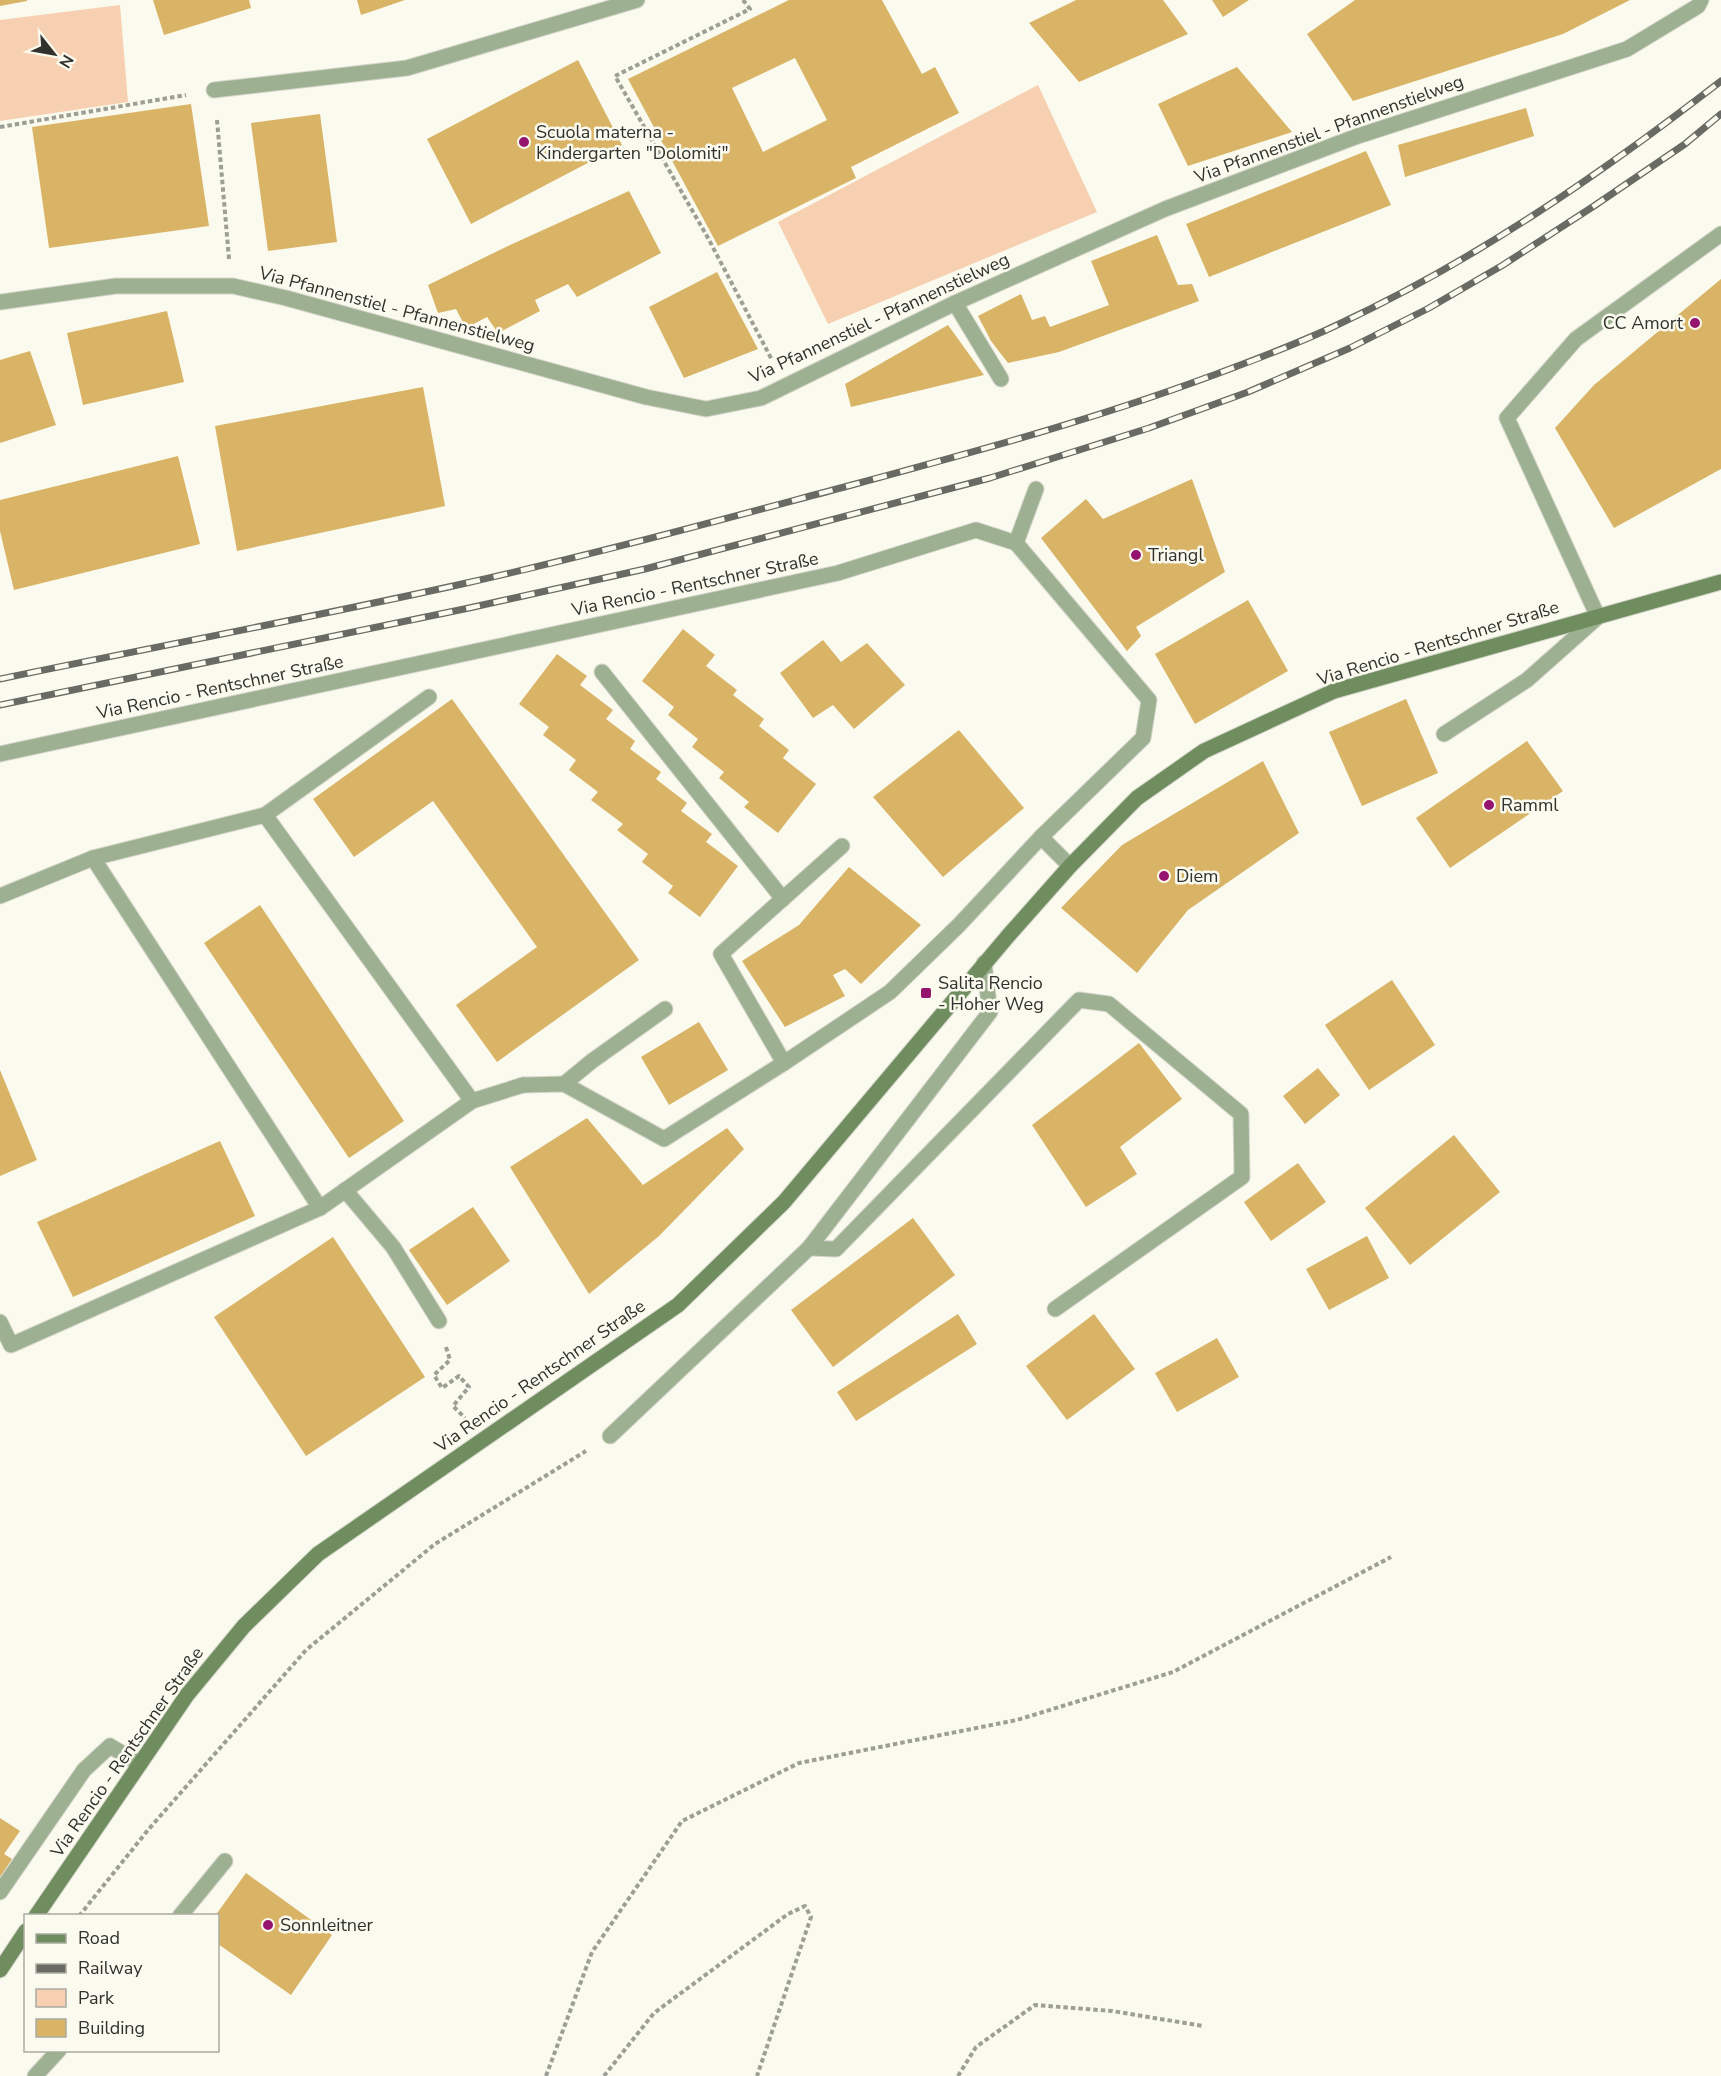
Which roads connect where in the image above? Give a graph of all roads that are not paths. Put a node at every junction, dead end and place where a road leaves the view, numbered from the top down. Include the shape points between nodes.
1 (637, 0) edge
2 (1701, 0) edge
3 (214, 90) road end
4 (1721, 234) edge
5 (0, 302) edge
6 (955, 303) junction
7 (1001, 379) dead end
8 (1036, 489) dead end
9 (1016, 543) junction
10 (1721, 582) edge
11 (1598, 616) junction
12 (602, 672) dead end
13 (429, 697) dead end
14 (1444, 734) dead end
15 (0, 754) edge
16 (265, 815) junction
17 (1041, 837) junction
18 (842, 846) dead end
19 (93, 858) junction
20 (1070, 866) junction
21 (0, 896) edge
22 (783, 898) junction
23 (984, 963) junction
24 (665, 1009) dead end
25 (784, 1063) junction
26 (564, 1084) junction
27 (472, 1101) junction
28 (345, 1190) junction
29 (320, 1208) junction
30 (809, 1248) junction
31 (1055, 1309) dead end
32 (439, 1321) road end
33 (0, 1322) edge
34 (5, 1347) edge
35 (610, 1436) road end
36 (140, 1764) junction
37 (225, 1861) dead end
38 (0, 1892) edge
39 (37, 1914) edge
40 (182, 1914) edge
41 (24, 1933) edge
42 (0, 1970) edge
43 (56, 2052) edge
44 (35, 2076) edge

1 - 3 street via 407,68
2 - 6 street, Via Pfannenstiel - Pfannenstielweg via 1698,6 1627,49 1354,137 1165,209
4 - 11 street via 1576,339 1507,418
5 - 6 street, Via Pfannenstiel - Pfannenstielweg via 116,286 233,286 286,297 646,397 706,409 761,398
6 - 7 street
8 - 9 street
9 - 15 street, Via Rencio - Rentschner Straße via 976,530 838,573
9 - 17 street via 1149,700 1143,738
10 - 11 street, Via Rencio - Rentschner Straße
11 - 14 street via 1527,680
11 - 20 street, Via Rencio - Rentschner Straße via 1334,691 1204,751 1137,798
12 - 22 street
13 - 16 street
16 - 19 street
16 - 27 street
17 - 20 street
17 - 25 street via 890,992
18 - 22 street
19 - 21 street
19 - 29 street
20 - 23 street, Via Rencio - Rentschner Straße
22 - 25 street via 721,954
23 - 30 street via 990,1012
23 - 36 street, Via Rencio - Rentschner Straße via 784,1202 678,1305 318,1554 244,1626 187,1695
24 - 26 street
25 - 26 street via 664,1139
26 - 27 street via 524,1084
27 - 28 street
28 - 29 street
28 - 32 street via 393,1247
29 - 34 street
30 - 31 street via 836,1249 1079,1000 1109,1004 1241,1114 1242,1177
30 - 35 street
33 - 34 street
36 - 38 street via 110,1746 84,1770
36 - 39 street, Via Rencio - Rentschner Straße
37 - 40 street
41 - 42 street
43 - 44 street

